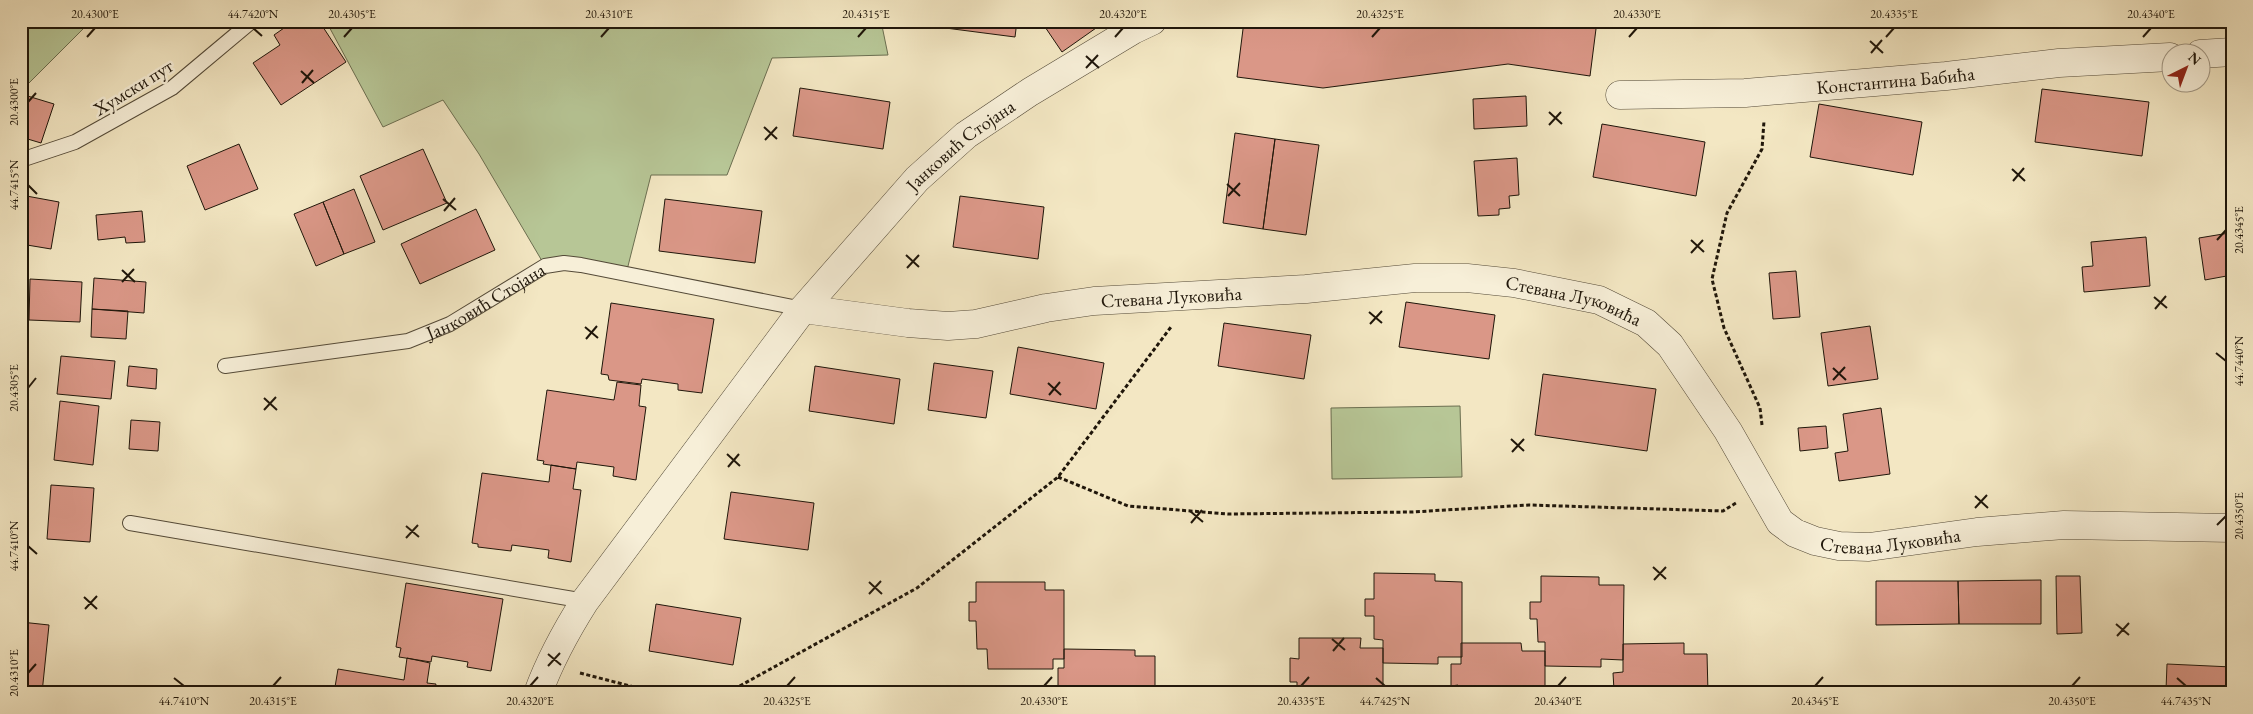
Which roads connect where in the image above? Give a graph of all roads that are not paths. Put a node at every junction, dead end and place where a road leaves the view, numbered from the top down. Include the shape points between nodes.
1 (252, 21) edge
2 (1152, 21) edge
3 (2232, 52) edge
4 (2210, 53) edge
5 (2160, 57) edge
6 (1620, 95) dead end
7 (21, 160) edge
8 (803, 309) junction
9 (225, 366) dead end
10 (130, 523) dead end
11 (2232, 528) edge
12 (585, 602) junction
13 (538, 693) edge

1 - 7 lane, Хумски пут via 172,88 75,142
2 - 8 street, Јанковић Стојана via 1030,92 966,135 917,179
3 - 4 street
5 - 6 street, Константина Бабића via 1767,91
8 - 9 lane, Јанковић Стојана via 564,263 546,266 450,324 408,340
8 - 11 street, Стевана Луковића via 948,326 976,324 1094,301 1315,288 1415,278 1466,278 1514,283 1599,300 1646,322 1670,345 1728,431 1780,522 1802,536 1840,546 1869,547 1977,532 2064,525
8 - 12 street, Јанковић Стојана
10 - 12 lane
12 - 13 street, Јанковић Стојана via 567,629

